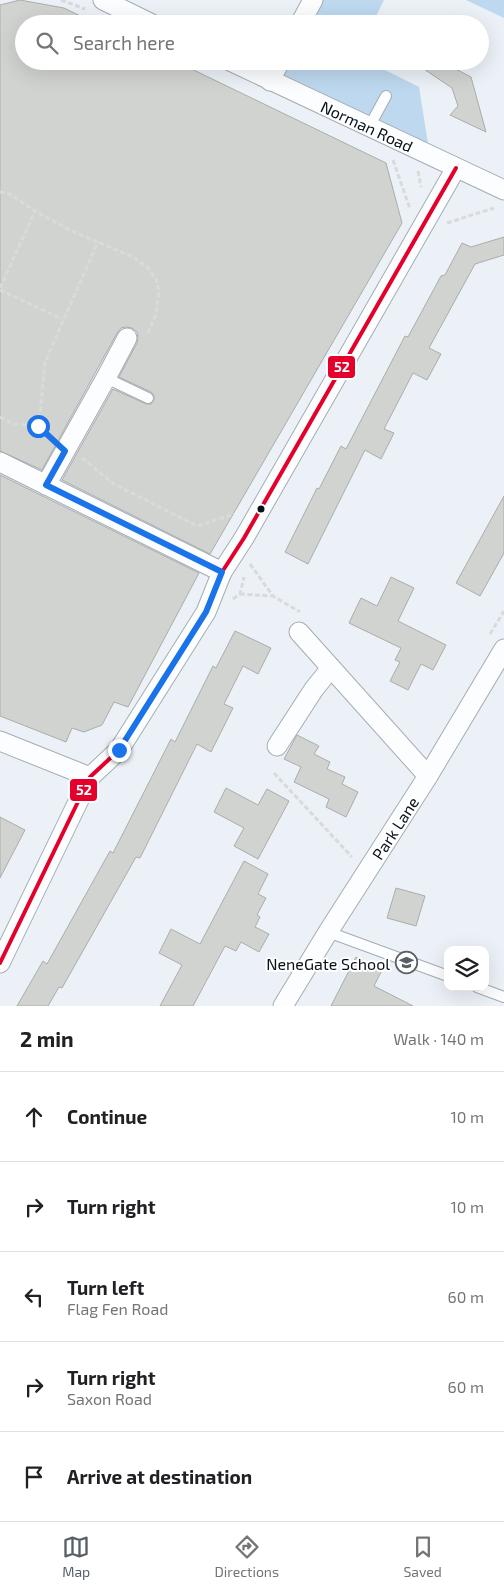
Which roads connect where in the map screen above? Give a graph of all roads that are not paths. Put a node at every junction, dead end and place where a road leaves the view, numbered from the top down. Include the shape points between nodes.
1 (313, 0) edge
2 (114, 2) edge
3 (136, 15) edge
4 (305, 15) edge
5 (235, 70) edge
6 (276, 70) edge
7 (270, 81) junction
8 (386, 96) dead end
9 (369, 128) junction
10 (456, 168) junction
11 (501, 199) edge
12 (126, 338) road end
13 (106, 378) junction
14 (148, 398) dead end
15 (0, 462) edge
16 (46, 485) junction
17 (222, 572) junction
18 (301, 623) road end
19 (504, 649) edge
20 (331, 668) junction
21 (0, 741) edge
22 (277, 746) dead end
23 (428, 776) junction
24 (90, 777) junction
25 (328, 932) junction
26 (0, 963) edge
27 (444, 975) edge
28 (488, 991) edge
29 (504, 997) edge
30 (283, 1006) edge

1 - 4 street
2 - 3 street
5 - 7 street, Norman Road
6 - 7 street
7 - 9 street, Norman Road
8 - 9 lane
9 - 10 street, Norman Road
10 - 11 street, Norman Road
10 - 17 street
12 - 13 street
13 - 14 lane
13 - 16 street
15 - 16 street
16 - 17 street
17 - 24 street via 206,612 119,750
18 - 20 street
19 - 23 street, Park Lane
20 - 22 street via 314,688
20 - 23 street
21 - 24 street
23 - 25 street, Park Lane
24 - 26 street
25 - 27 lane
25 - 30 street, Park Lane
28 - 29 lane

